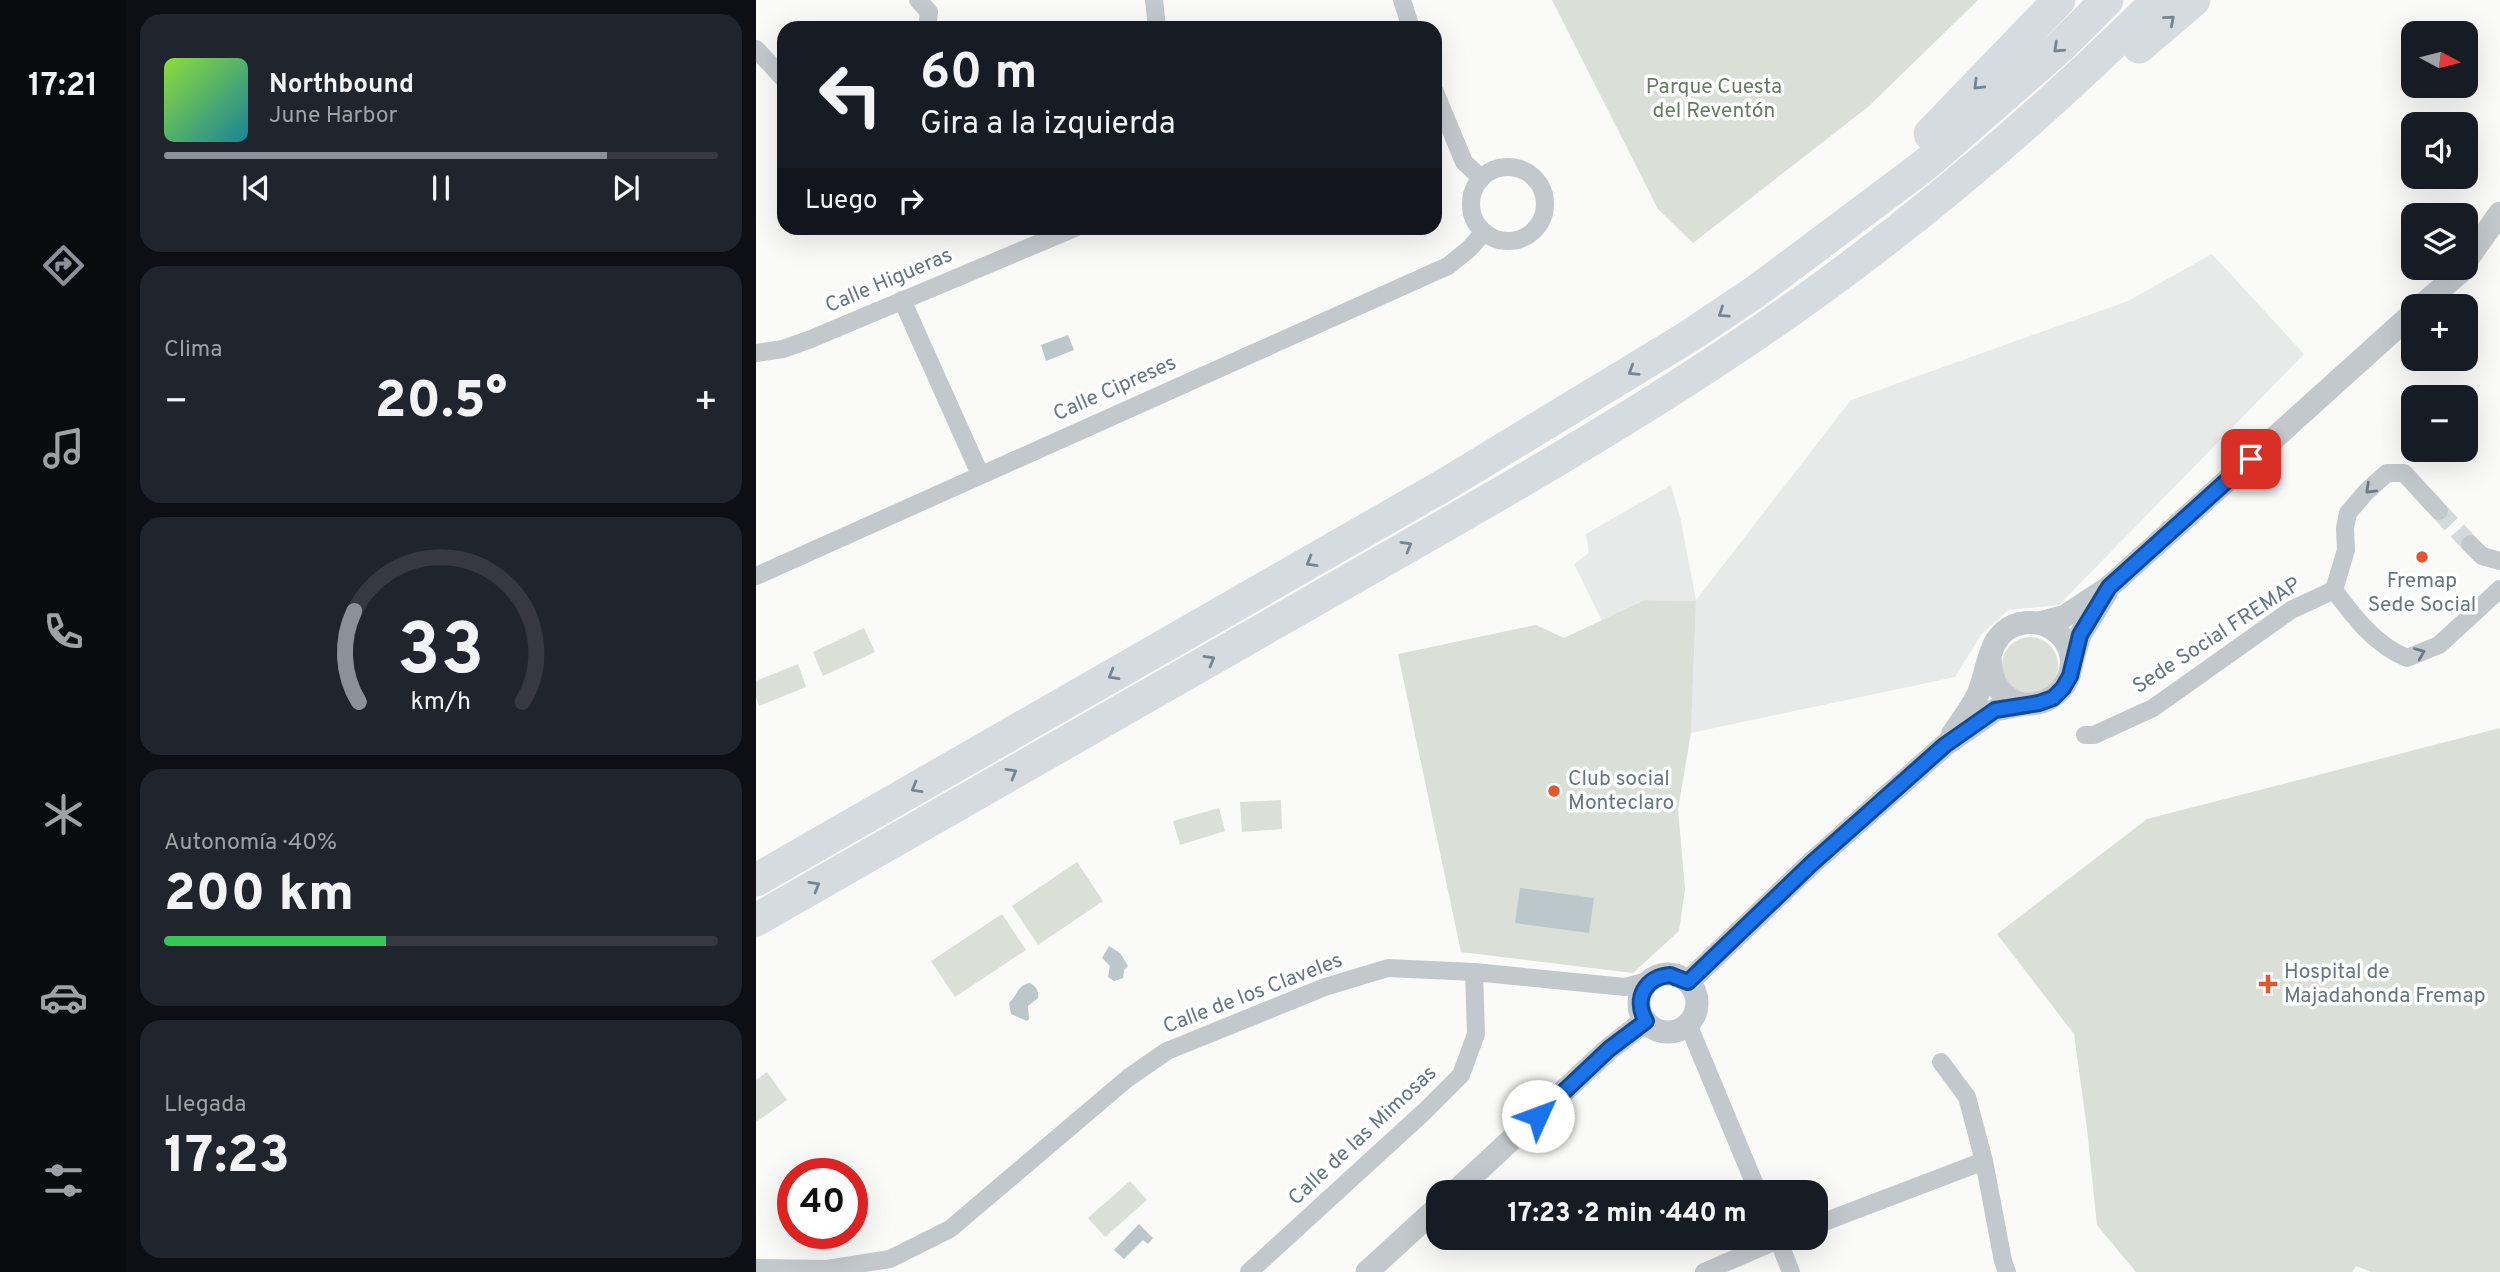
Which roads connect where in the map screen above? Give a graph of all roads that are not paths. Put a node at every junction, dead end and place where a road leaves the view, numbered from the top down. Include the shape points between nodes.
1 (918, 0) edge
2 (1154, 0) edge
3 (1402, 0) edge
4 (2059, 0) edge
5 (2107, 0) edge
6 (2158, 0) edge
7 (2194, 0) edge
8 (928, 21) edge
9 (1156, 21) edge
10 (1409, 21) edge
11 (756, 50) edge
12 (777, 72) edge
13 (1442, 109) edge
14 (1481, 178) junction
15 (1961, 181) junction
16 (2500, 213) edge
17 (1484, 232) junction
18 (1058, 235) edge
19 (2478, 245) edge
20 (2500, 245) edge
21 (2478, 258) edge
22 (2449, 280) edge
23 (1755, 292) junction
24 (2434, 294) edge
25 (902, 300) junction
26 (2401, 324) edge
27 (756, 353) edge
28 (979, 474) junction
29 (2439, 511) tunnel mouth
30 (2484, 554) tunnel mouth
31 (2500, 571) edge
32 (756, 576) edge
33 (2109, 587) junction
34 (2500, 589) edge
35 (2334, 590) junction
36 (2039, 622) junction
37 (1990, 658) junction
38 (2072, 662) junction
39 (2025, 704) junction
40 (2085, 735) dead end
41 (1945, 745) junction
42 (756, 880) edge
43 (756, 920) edge
44 (1474, 972) junction
45 (1688, 982) junction
46 (1637, 1003) junction
47 (1688, 1024) junction
48 (1941, 1062) dead end
49 (1984, 1161) junction
50 (1468, 1180) edge
51 (1753, 1180) edge
52 (1426, 1218) edge
53 (1828, 1220) edge
54 (1753, 1250) edge
55 (1784, 1250) edge
56 (756, 1268) edge
57 (1249, 1272) edge
58 (1367, 1272) edge
59 (1704, 1272) edge
60 (1791, 1272) edge
61 (2007, 1272) edge

1 - 8 street via 929,12
2 - 9 street
3 - 10 street
4 -> 23 highway via 1916,148 1830,219
5 -> 23 highway via 1926,164
6 - 15 highway
15 -> 7 highway via 2071,106
11 - 12 street
13 - 14 street via 1464,162
14 - 17 street via 1471,199 1476,223
14 - 17 street via 1503,167 1515,167 1536,180 1545,202 1538,225 1529,234 1506,241
43 -> 15 highway via 1621,422 1805,300
16 - 19 street
17 - 28 street, Calle Cipreses via 1448,266
18 - 25 street, Calle Higueras
20 - 21 street
22 - 24 street
23 -> 42 highway via 1446,484
25 - 27 street, Calle Higueras via 811,339
25 - 28 street
26 - 33 street
28 - 32 street, Calle Cipreses
29 -> 35 street via 2404,473 2387,473 2348,513 2346,550
30 - 31 street
33 - 36 street via 2065,616
33 - 38 street via 2080,635
35 -> 34 street via 2388,650 2407,658 2439,645
35 - 40 street, Sede Social FREMAP via 2291,610 2153,708
36 - 37 street via 2006,630
36 - 38 street via 2062,636
37 - 39 street via 1998,688
37 - 41 street via 1978,695
38 - 39 street via 2070,676 2053,698
39 - 41 street via 1995,710
41 - 45 street
44 - 46 street, Calle de los Claveles
44 - 56 street, Calle de los Claveles via 1388,968 1325,987 1167,1051 1128,1078 950,1229 890,1259 827,1269
44 - 57 street, Calle de las Mimosas via 1476,1034 1461,1075
45 - 46 street via 1670,975 1651,980
45 - 47 street via 1697,999
46 - 47 street via 1652,1028 1671,1032
46 - 50 street via 1609,1049
47 - 51 street
48 - 49 street via 1967,1097
49 - 53 street
49 - 61 street
52 - 58 street
54 - 59 street
55 - 60 street

